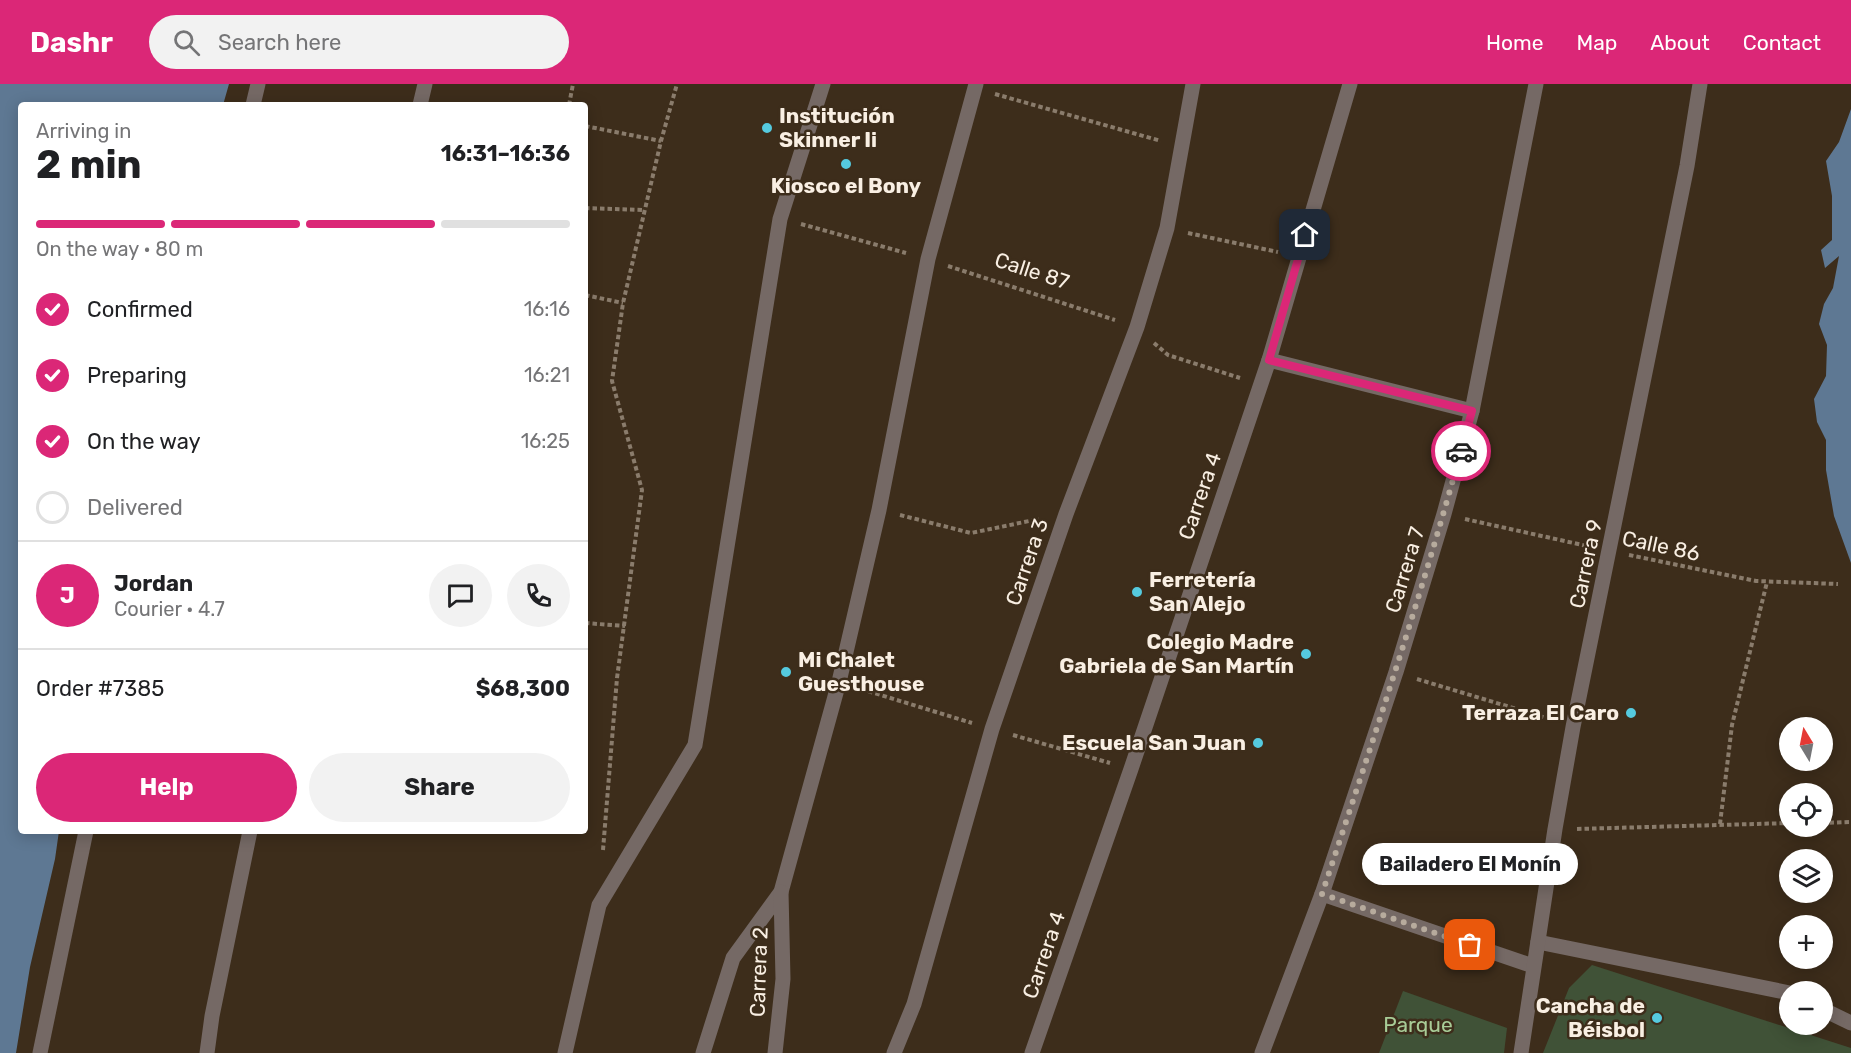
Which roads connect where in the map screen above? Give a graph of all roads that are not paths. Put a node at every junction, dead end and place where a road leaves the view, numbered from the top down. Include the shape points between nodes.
1 (258, 84) edge
2 (425, 84) edge
3 (824, 84) edge
4 (1193, 84) edge
5 (1350, 84) edge
6 (1536, 84) edge
7 (1700, 84) edge
8 (970, 85) edge
9 (254, 102) edge
10 (421, 102) edge
11 (1269, 360) junction
12 (1472, 411) junction
13 (86, 834) edge
14 (249, 834) edge
15 (781, 892) junction
16 (1322, 894) junction
17 (1538, 942) junction
18 (1533, 966) junction
19 (1779, 991) edge
20 (1833, 1014) edge
21 (1851, 1023) edge
22 (40, 1053) edge
23 (207, 1053) edge
24 (565, 1053) edge
25 (703, 1053) edge
26 (776, 1053) edge
27 (894, 1053) edge
28 (1032, 1053) edge
29 (1262, 1053) edge
30 (1521, 1053) edge

1 - 9 street
2 - 10 street
3 - 24 street via 780,219 695,745 599,905
4 - 27 street, Carrera 3 via 1167,228 1137,327 1066,514 992,729 914,1005
5 - 11 street, Carrera 4
6 - 12 street, Carrera 7
7 - 17 street, Carrera 9 via 1573,727
8 - 15 street via 928,259 879,510 839,682
11 - 12 street
11 - 28 street, Carrera 4
12 - 16 street, Carrera 7 via 1396,672
13 - 22 street
14 - 23 street
15 - 25 street via 733,958
15 - 26 street, Carrera 2 via 783,979
16 - 18 street
16 - 29 street, Carrera 7
17 - 18 street, Carrera 9
17 - 19 street
18 - 30 street, Carrera 9
20 - 21 street

